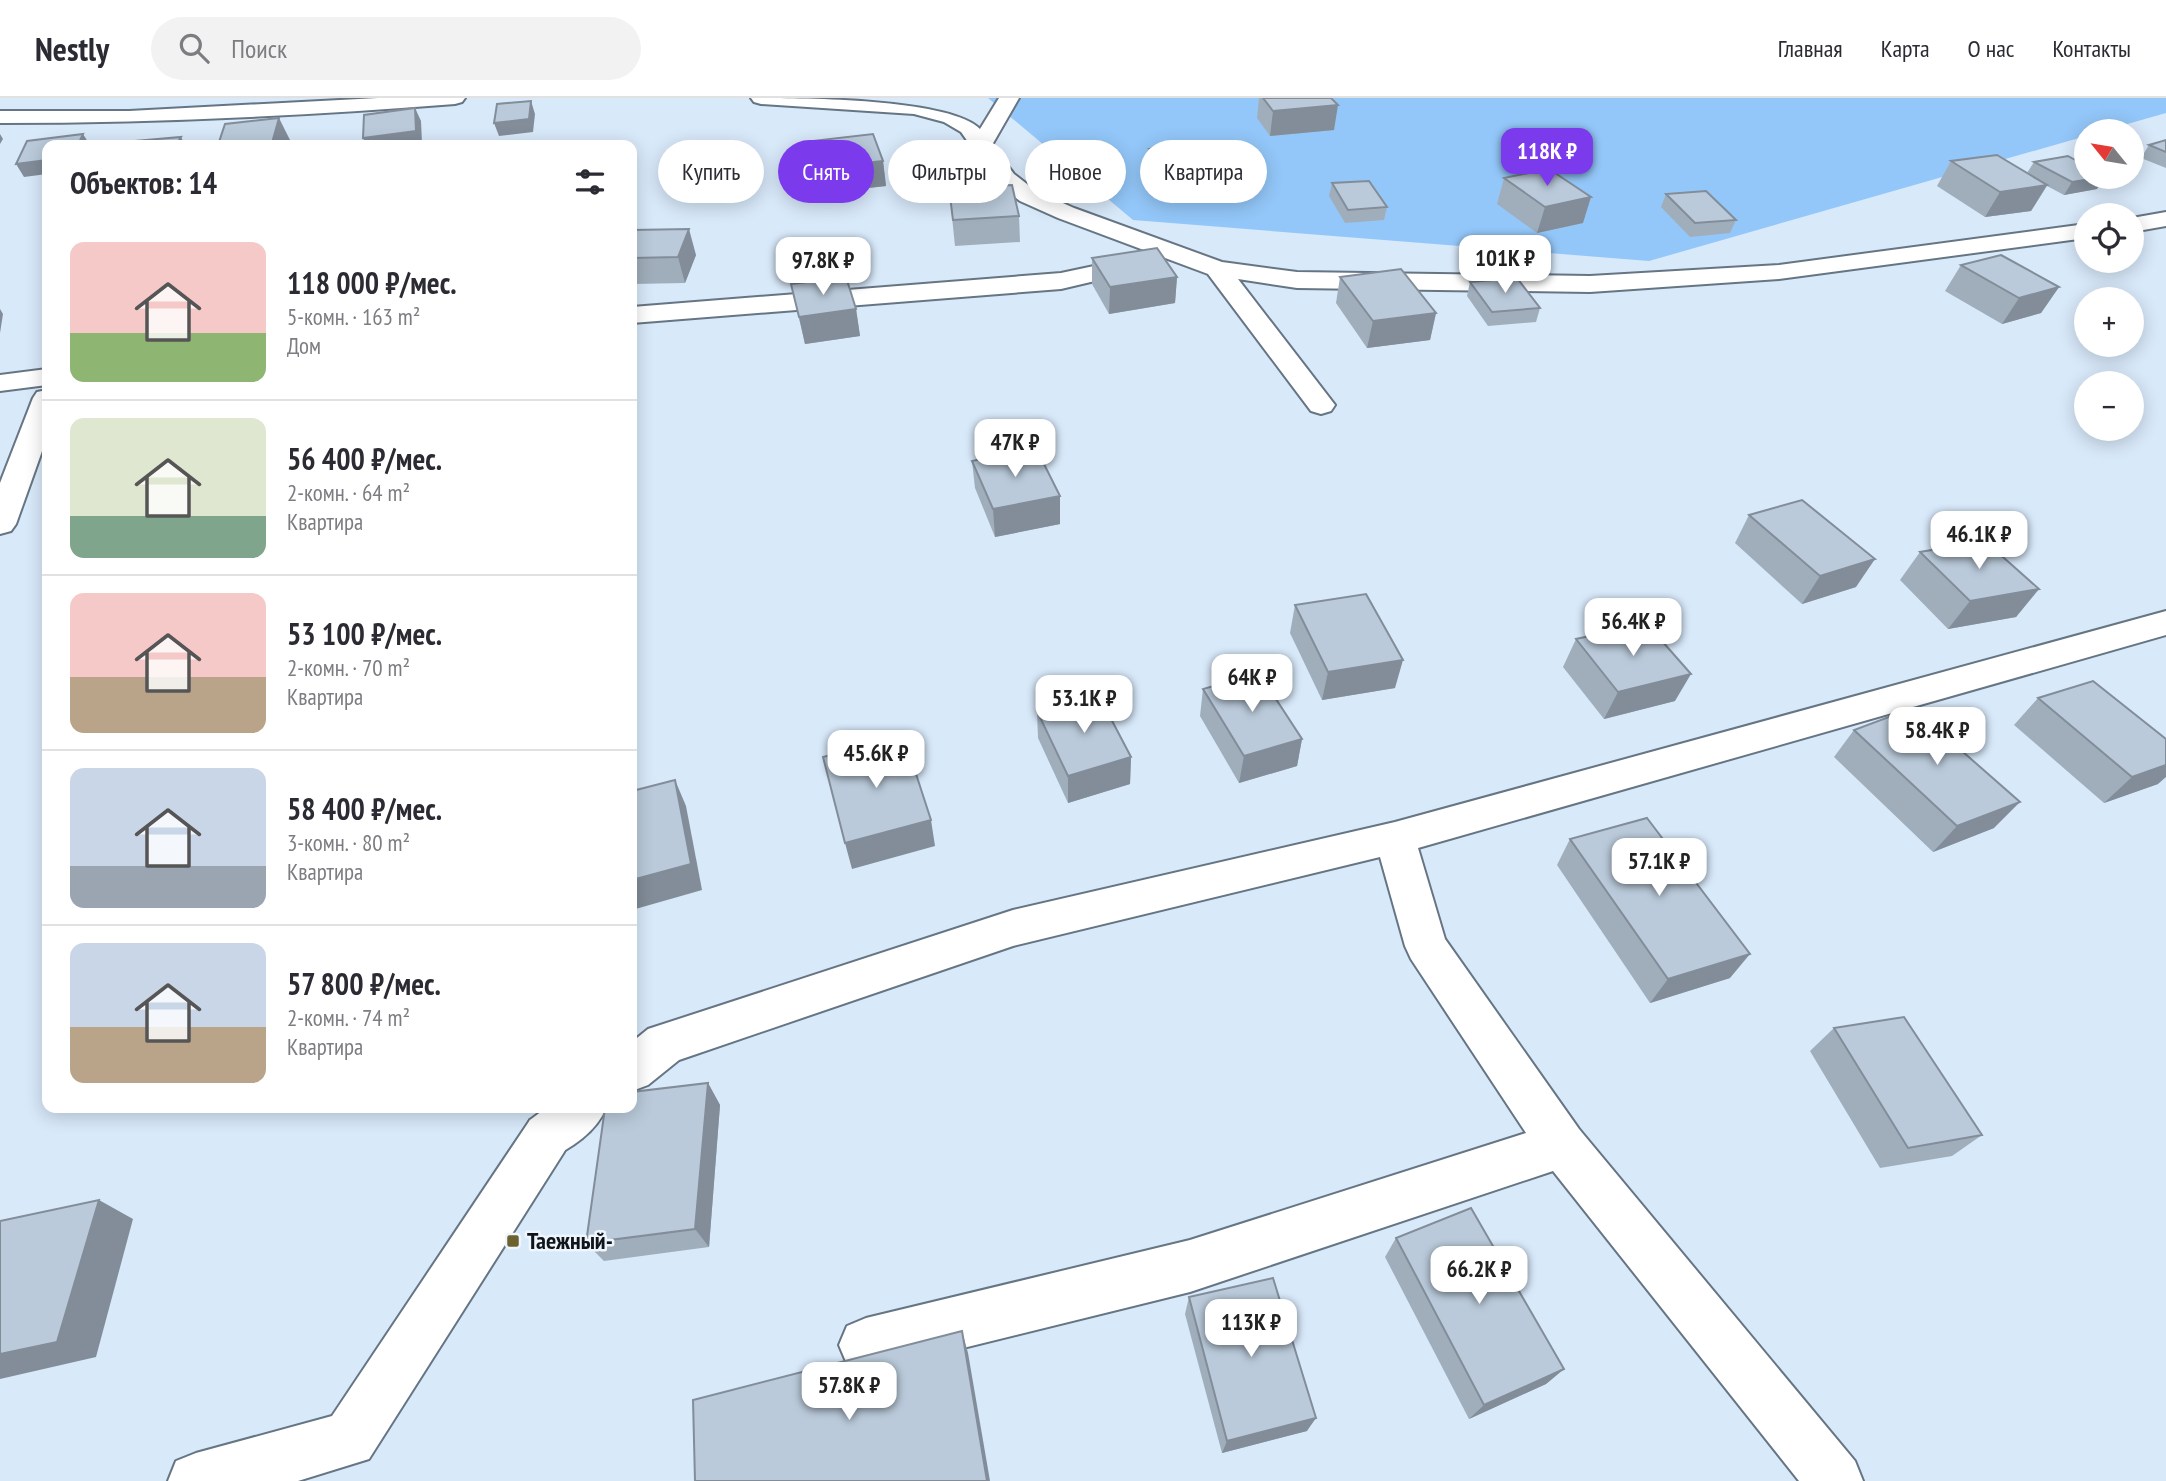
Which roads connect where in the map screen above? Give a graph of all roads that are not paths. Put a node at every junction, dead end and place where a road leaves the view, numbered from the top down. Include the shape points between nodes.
1 (456, 98) edge
2 (761, 98) edge
3 (1009, 98) edge
4 (0, 117) edge
5 (976, 140) edge
6 (984, 140) edge
7 (1011, 183) edge
8 (2166, 219) edge
9 (1088, 222) junction
10 (2144, 223) edge
11 (2074, 233) edge
12 (1178, 255) junction
13 (1217, 269) junction
14 (1061, 281) junction
15 (637, 315) edge
16 (42, 378) edge
17 (0, 383) edge
18 (1321, 405) dead end
19 (42, 411) edge
20 (0, 523) edge
21 (2166, 623) edge
22 (1395, 838) junction
23 (637, 1065) edge
24 (565, 1122) edge
25 (1562, 1145) junction
26 (866, 1345) dead end
27 (196, 1481) edge
28 (1835, 1481) edge

1 - 4 street via 129,117
2 - 5 street via 915,108 951,118 968,128
3 - 6 street
7 - 9 street via 1028,196
8 - 10 street
9 - 12 street
9 - 14 street via 1093,250
11 - 13 street via 1779,272 1590,285 1297,280
12 - 13 street
12 - 14 street
13 - 18 street
14 - 15 street
16 - 17 street
19 - 20 street
21 - 22 street
22 - 23 street via 1013,928 664,1044
22 - 25 street via 1426,946
24 - 27 street via 349,1439
25 - 26 street via 1191,1266
25 - 28 street

